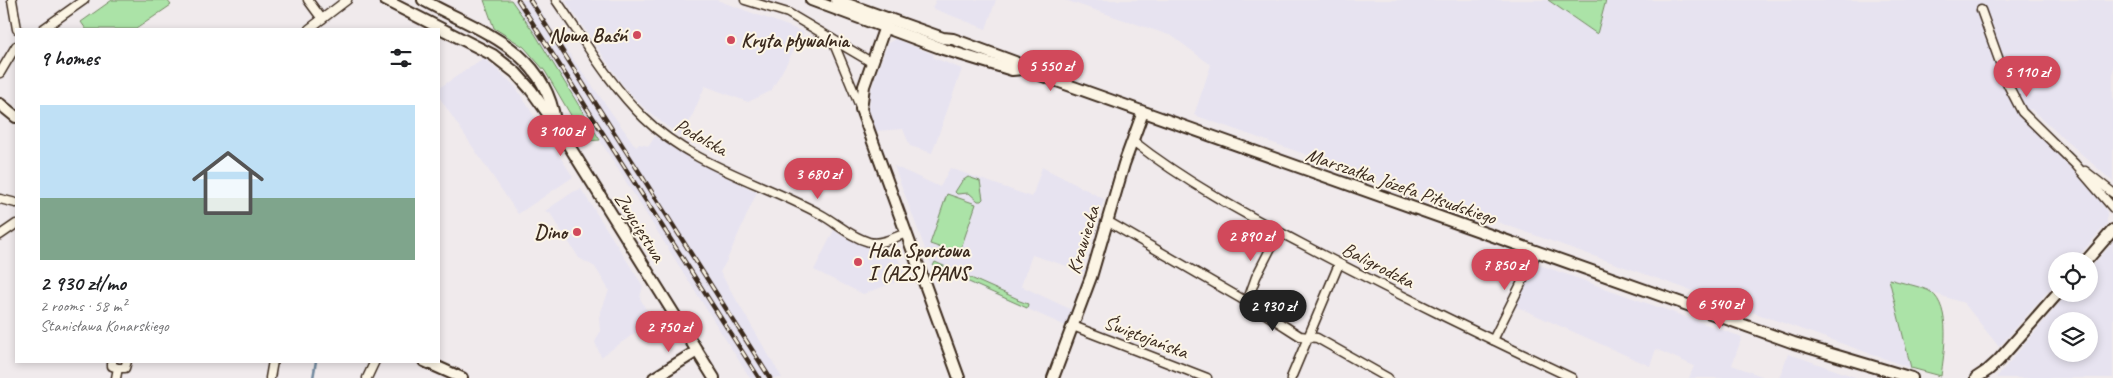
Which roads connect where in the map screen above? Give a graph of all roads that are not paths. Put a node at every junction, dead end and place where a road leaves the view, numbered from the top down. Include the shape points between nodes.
1 (12, 0) edge
2 (84, 0) edge
3 (308, 0) edge
4 (347, 0) edge
5 (385, 0) edge
6 (423, 0) edge
7 (556, 0) edge
8 (745, 0) edge
9 (811, 0) edge
10 (834, 5) edge
11 (1981, 10) dead end
12 (322, 19) junction
13 (886, 23) junction
14 (17, 28) edge
15 (44, 28) edge
16 (311, 28) edge
17 (440, 28) edge
18 (440, 28) edge
19 (832, 39) junction
20 (15, 48) edge
21 (871, 62) junction
22 (0, 73) edge
23 (0, 104) edge
24 (861, 109) junction
25 (1143, 112) junction
26 (15, 116) edge
27 (556, 125) junction
28 (1132, 141) junction
29 (2075, 164) junction
30 (2113, 193) edge
31 (0, 199) edge
32 (15, 203) edge
33 (2113, 208) edge
34 (1107, 221) junction
35 (15, 225) edge
36 (2113, 230) edge
37 (1279, 232) junction
38 (906, 233) junction
39 (0, 235) edge
40 (1537, 252) junction
41 (2094, 252) edge
42 (1340, 264) junction
43 (1247, 302) junction
44 (2050, 302) edge
45 (1072, 326) junction
46 (1309, 337) junction
47 (1493, 340) junction
48 (697, 351) junction
49 (112, 363) edge
50 (126, 363) edge
51 (273, 363) edge
52 (374, 363) edge
53 (428, 363) edge
54 (118, 368) junction
55 (1988, 374) edge
56 (457, 377) edge
57 (116, 378) edge
58 (270, 378) edge
59 (367, 378) edge
60 (654, 378) edge
61 (714, 378) edge
62 (959, 378) edge
63 (1053, 378) edge
64 (1207, 378) edge
65 (1290, 378) edge
66 (1388, 378) edge
67 (1572, 378) edge
68 (1912, 378) edge
69 (1976, 378) edge

1 - 14 street
2 - 15 street
3 - 12 street
4 - 12 street
5 - 17 main road, Zwycięstwa
6 - 27 main road via 503,41 527,62 542,82
7 - 38 street, Podolska via 625,99 675,143 822,215 856,238 876,242
8 - 19 street via 788,13
9 - 10 main road, Marszałka Józefa Piłsudskiego
10 - 13 main road, Marszałka Józefa Piłsudskiego
11 - 29 street via 2005,77 2022,112
12 - 16 street
13 - 21 main road
13 - 25 main road, Marszałka Józefa Piłsudskiego via 1015,62 1023,69
18 - 27 main road, Zwycięstwa via 493,55 516,73
19 - 21 street
19 - 24 street
20 - 22 street
21 - 24 main road
23 - 26 main road
24 - 38 main road
25 - 28 main road, Krawiecka
25 - 40 main road, Marszałka Józefa Piłsudskiego
27 - 48 main road, Zwycięstwa
28 - 34 main road, Krawiecka
28 - 37 street, Baligrodzka via 1172,170
29 - 30 street
29 - 33 street
31 - 32 street
34 - 43 street
34 - 45 main road, Krawiecka via 1091,277
35 - 39 street
36 - 41 main road
37 - 42 street, Baligrodzka
37 - 43 street
38 - 62 main road
40 - 47 street
40 - 68 main road, Marszałka Józefa Piłsudskiego via 1794,343
42 - 46 street
42 - 47 street, Baligrodzka
43 - 46 street via 1300,336
44 - 55 main road
45 - 63 main road, Krawiecka
45 - 64 street, Świętojańska
46 - 65 street
46 - 66 street via 1317,338
47 - 67 street, Baligrodzka
48 - 60 main road
48 - 61 main road, Zwycięstwa
49 - 54 street
50 - 54 street via 125,368
51 - 58 street
52 - 59 street
53 - 56 main road
54 - 57 street
55 - 69 main road

